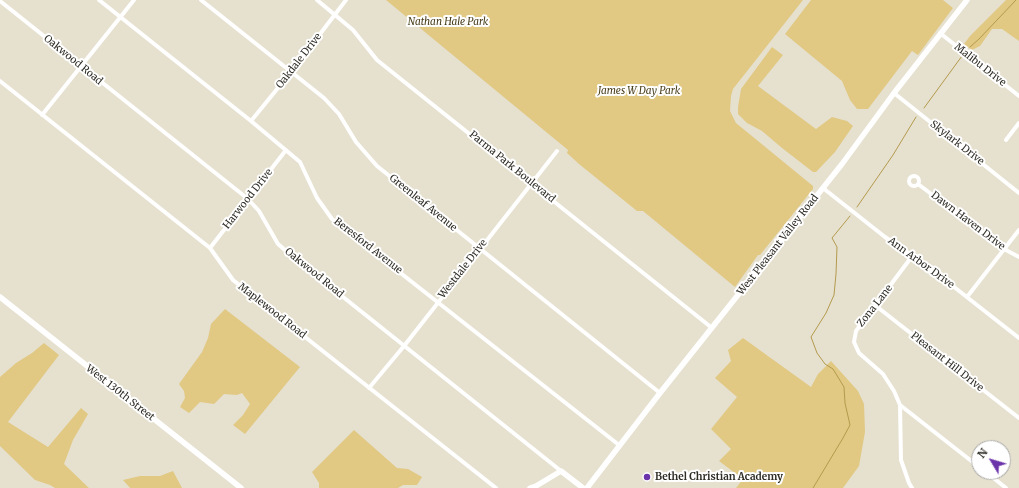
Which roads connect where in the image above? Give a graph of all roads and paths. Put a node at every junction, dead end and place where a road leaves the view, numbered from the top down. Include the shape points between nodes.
1 (98, 0) edge
2 (134, 0) edge
3 (201, 0) edge
4 (317, 0) edge
5 (346, 0) edge
6 (967, 0) edge
7 (0, 1) edge
8 (335, 14) junction
9 (120, 18) junction
10 (940, 34) junction
11 (82, 67) junction
12 (291, 72) junction
13 (0, 81) edge
14 (894, 93) junction
15 (1019, 96) edge
16 (42, 115) junction
17 (251, 121) junction
18 (1019, 123) edge
19 (1006, 140) dead end
20 (286, 150) junction
21 (557, 151) dead end
22 (531, 182) junction
23 (918, 184) dead end
24 (822, 188) junction
25 (1019, 193) edge
26 (248, 199) junction
27 (1019, 230) edge
28 (210, 248) junction
29 (480, 248) junction
30 (1004, 249) junction
31 (913, 255) junction
32 (1019, 257) edge
33 (0, 297) edge
34 (967, 297) junction
35 (438, 302) junction
36 (876, 306) junction
37 (712, 328) junction
38 (1019, 338) edge
39 (404, 346) junction
40 (369, 388) junction
41 (660, 393) junction
42 (900, 405) junction
43 (1019, 418) edge
44 (619, 446) junction
45 (971, 461) edge
46 (561, 471) junction
47 (996, 480) edge
48 (241, 488) edge
49 (496, 488) edge
50 (530, 488) edge
51 (583, 488) edge
52 (587, 488) edge
53 (912, 488) edge
54 (1006, 488) edge

1 - 9 street, Beresford Avenue
2 - 9 street
3 - 12 street, Greenleaf Avenue
4 - 8 street, Parma Park Boulevard
5 - 8 street, Oakdale Drive
6 - 10 main road, West Pleasant Valley Road
7 - 11 street, Oakwood Road
8 - 12 street, Oakdale Drive
8 - 22 street, Parma Park Boulevard via 353,30 377,60
9 - 11 street
9 - 17 street, Beresford Avenue
10 - 14 main road, West Pleasant Valley Road
10 - 15 street, Malibu Drive
11 - 16 street
11 - 26 street, Oakwood Road
12 - 17 street, Oakdale Drive
12 - 29 street, Greenleaf Avenue via 324,98 339,114 356,142 377,166
13 - 16 street, Maplewood Road
14 - 24 main road, West Pleasant Valley Road
14 - 25 street, Skylark Drive
16 - 28 street, Maplewood Road
17 - 20 street, Beresford Avenue
18 - 19 street
20 - 26 street, Harwood Drive
20 - 35 street, Beresford Avenue via 300,162 317,198 332,219
21 - 22 street, Westdale Drive
22 - 29 street, Westdale Drive
22 - 37 street, Parma Park Boulevard
23 - 30 street, Dawn Haven Drive
24 - 31 street, Ann Arbor Drive via 885,237
24 - 37 main road, West Pleasant Valley Road
26 - 28 street, Harwood Drive
26 - 39 street, Oakwood Road via 259,211 278,244
27 - 30 street
28 - 40 street, Maplewood Road via 233,280
29 - 35 street, Westdale Drive
29 - 41 street, Greenleaf Avenue
30 - 32 street, Dawn Haven Drive
30 - 34 street
31 - 34 street, Ann Arbor Drive
31 - 36 street, Zona Lane
33 - 48 main road, West 130th Street
34 - 38 street, Ann Arbor Drive
35 - 39 street, Westdale Drive
35 - 44 street, Beresford Avenue
36 - 42 street, Zona Lane via 856,331 854,342 859,353 883,374
36 - 43 street, Pleasant Hill Drive
37 - 41 main road, West Pleasant Valley Road
39 - 40 street, Westdale Drive
39 - 46 street, Oakwood Road
40 - 49 street, Maplewood Road
41 - 44 main road, West Pleasant Valley Road
42 - 45 street
42 - 53 street, Zona Lane via 901,460
44 - 52 main road, West Pleasant Valley Road
46 - 50 main road
46 - 51 main road, Oakwood Road
47 - 54 street

